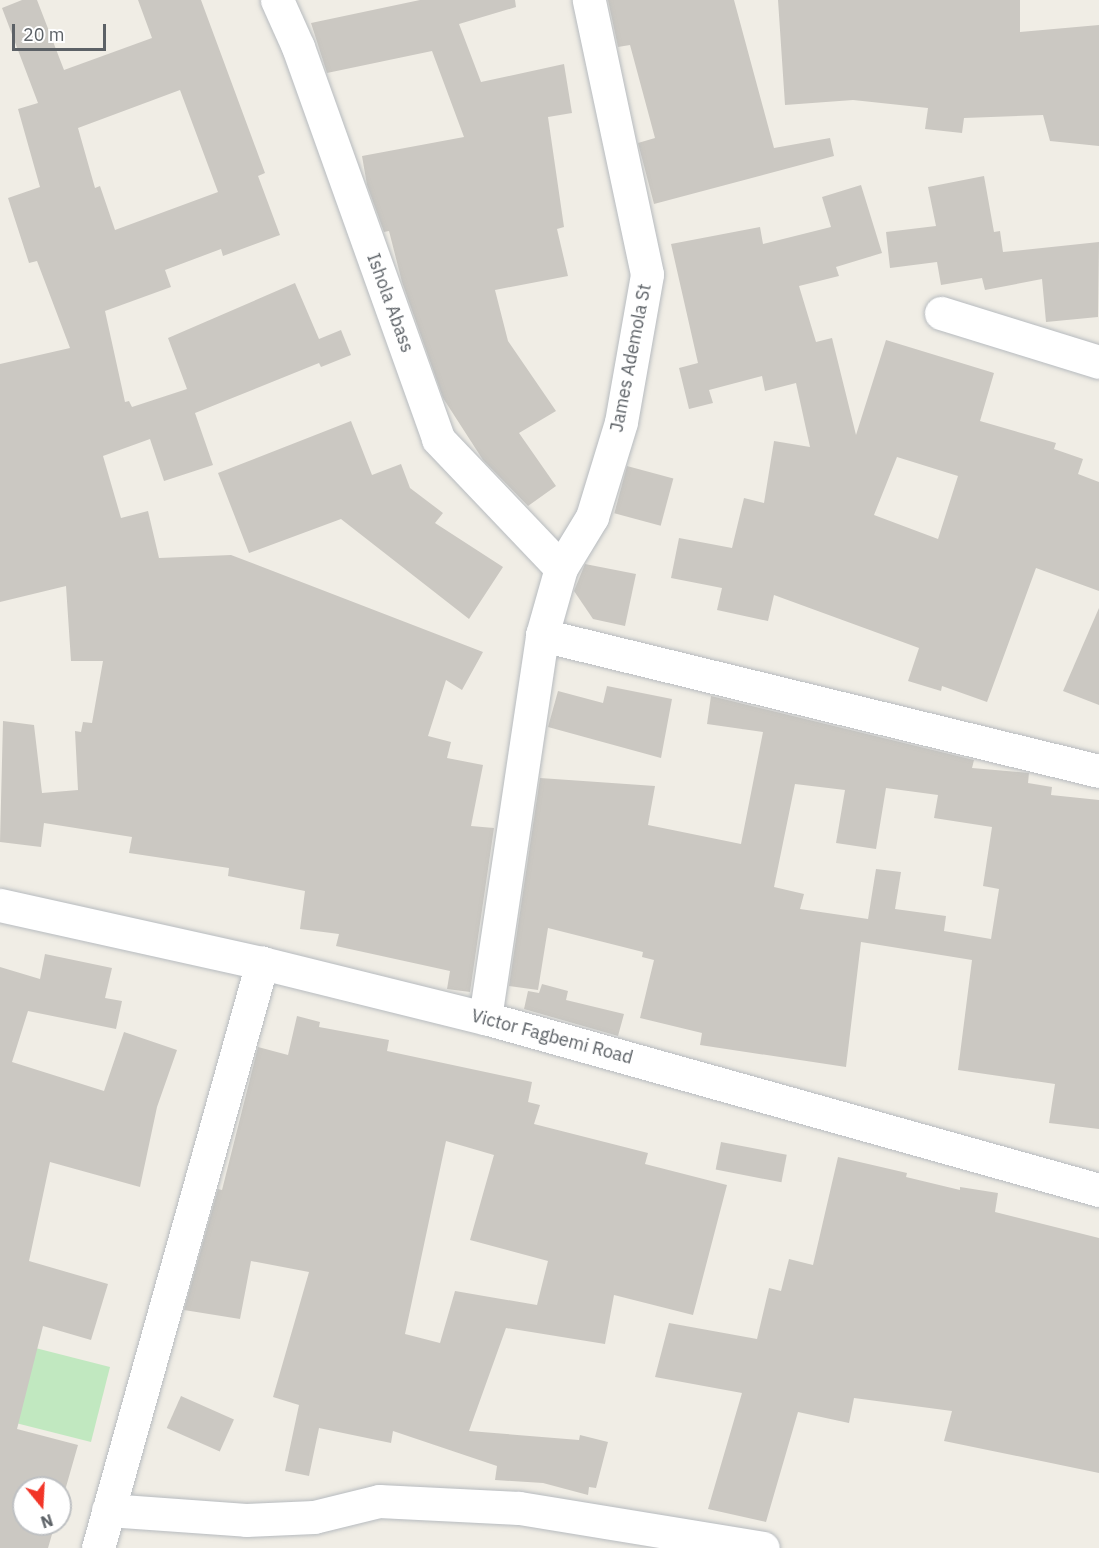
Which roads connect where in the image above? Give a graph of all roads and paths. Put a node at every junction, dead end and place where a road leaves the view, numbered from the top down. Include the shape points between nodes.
1 (278, 0) edge
2 (589, 0) edge
3 (941, 313) dead end
4 (1099, 362) edge
5 (561, 568) junction
6 (542, 635) junction
7 (1099, 771) edge
8 (0, 905) edge
9 (262, 963) junction
10 (485, 1018) junction
11 (1099, 1190) edge
12 (108, 1510) junction
13 (98, 1548) edge
14 (763, 1548) edge

1 - 5 street, Ishola Abass via 438,439
2 - 5 street, James Ademola St via 647,274 621,422 592,517
3 - 4 street
5 - 6 street, James Ademola St
6 - 7 street
6 - 10 street, James Ademola St
8 - 9 street, Victor Fagbemi Road
9 - 10 street, Victor Fagbemi Road
9 - 12 street
10 - 11 street, Victor Fagbemi Road
12 - 13 street
12 - 14 street via 246,1520 314,1517 379,1501 519,1508

